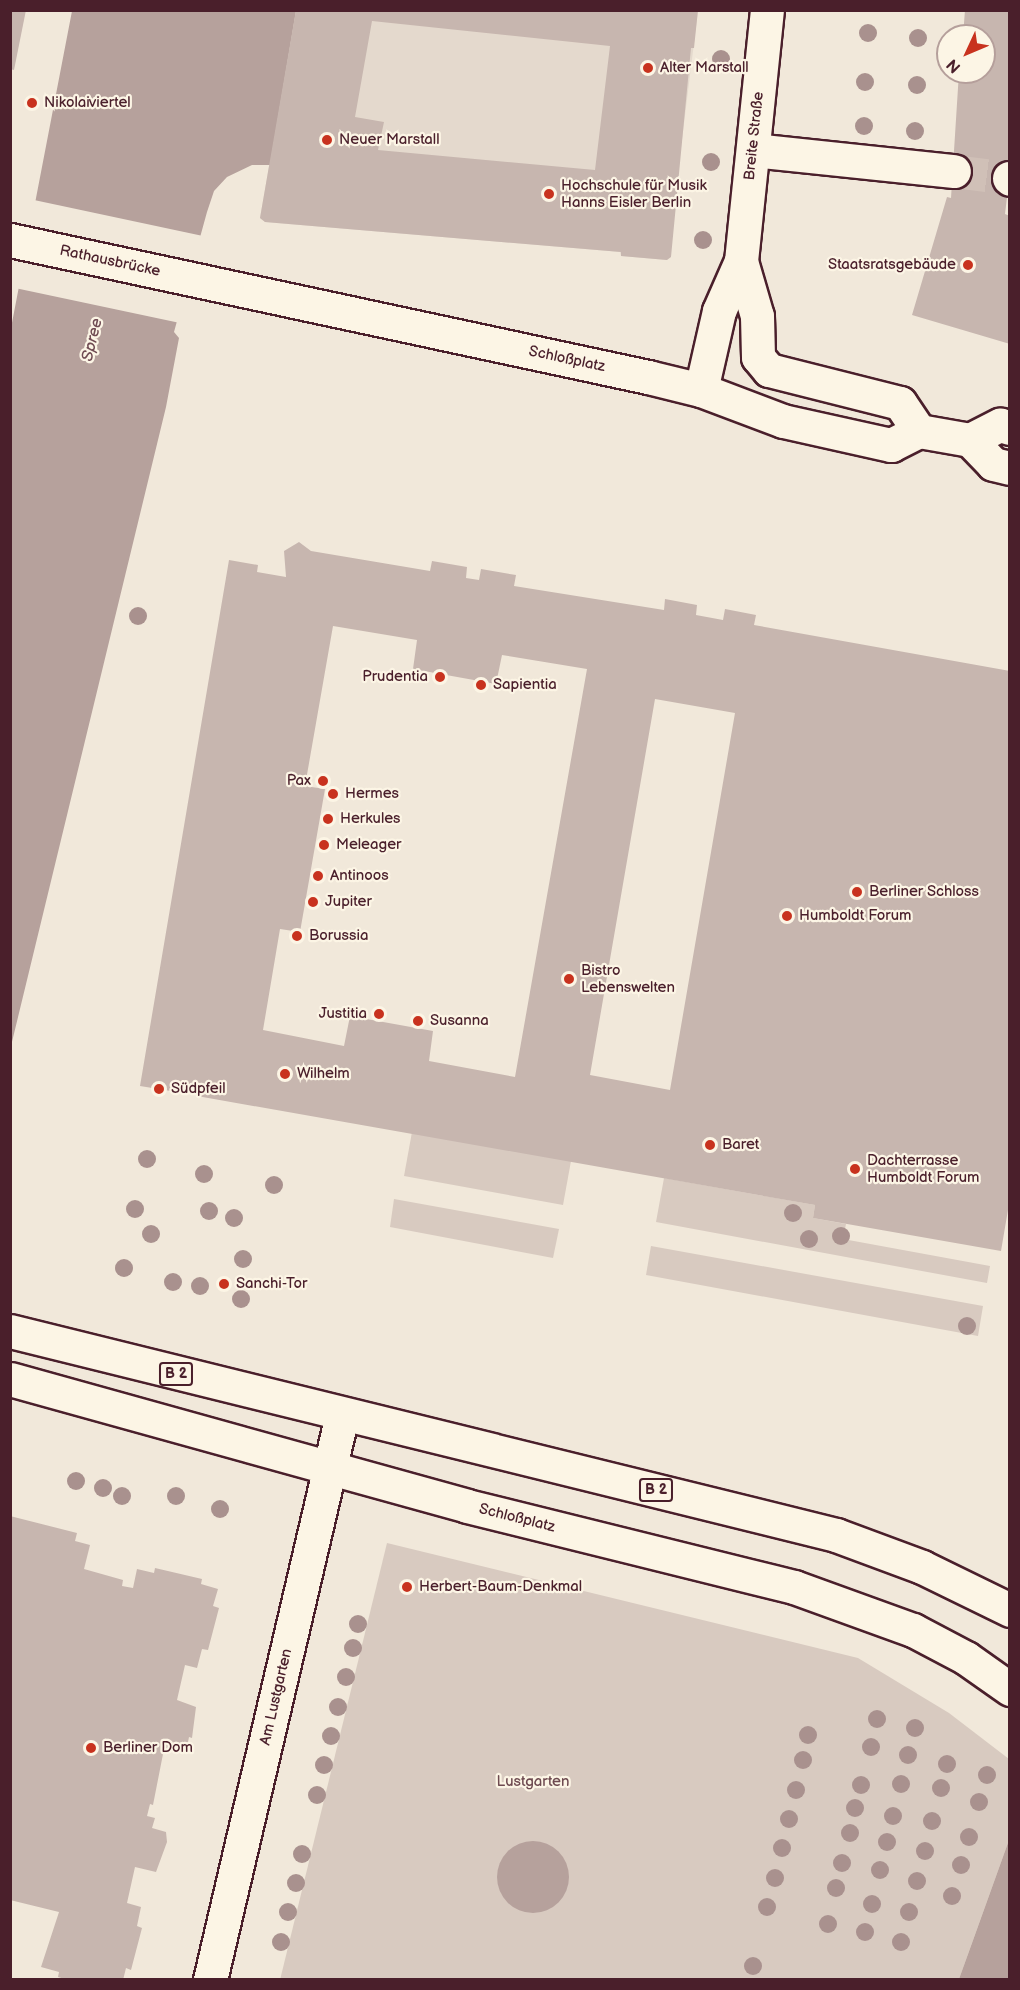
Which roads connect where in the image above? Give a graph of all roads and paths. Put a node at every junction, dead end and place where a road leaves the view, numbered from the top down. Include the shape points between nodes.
1 (767, 10) edge
2 (753, 150) junction
3 (954, 171) tunnel mouth
4 (10, 240) edge
5 (741, 261) junction
6 (209, 282) joint
7 (757, 345) junction
8 (701, 390) junction
9 (737, 404) junction
10 (1010, 428) edge
11 (919, 432) junction
12 (970, 440) junction
13 (1010, 468) edge
14 (10, 1331) edge
15 (10, 1379) edge
16 (342, 1415) junction
17 (329, 1469) junction
18 (1010, 1610) edge
19 (1010, 1689) edge
20 (210, 1980) edge

1 - 2 street, Breite Straße
2 - 3 street
2 - 5 street, Breite Straße
4 - 6 street, Rathausbrücke
5 - 7 street, Breite Straße via 757,316
5 - 8 street, Breite Straße via 718,311
6 - 8 street, Schloßplatz
7 - 9 street via 750,386
7 - 11 street via 769,370 786,378 900,404
8 - 9 street, Schloßplatz
9 - 11 street, Schloßplatz via 783,421 891,445
10 - 12 street via 1000,425
11 - 12 street
12 - 13 street via 993,464
14 - 16 street, B 2
15 - 17 street, Schloßplatz
16 - 17 street, Am Lustgarten
16 - 18 street, B 2 via 836,1536 922,1567
17 - 19 street, Schloßplatz via 794,1587 851,1605 938,1642
17 - 20 street, Am Lustgarten

